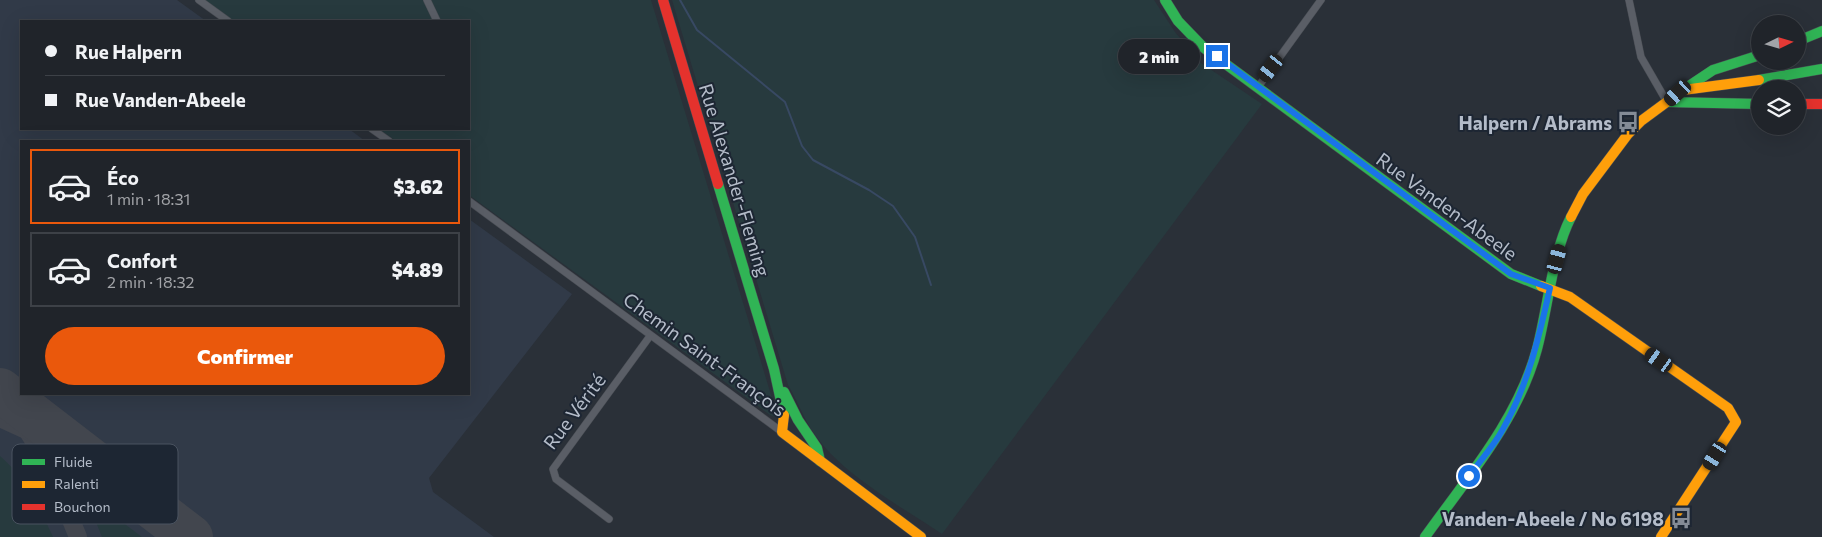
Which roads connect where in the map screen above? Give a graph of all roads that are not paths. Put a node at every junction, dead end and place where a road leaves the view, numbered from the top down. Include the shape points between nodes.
1 (200, 0) edge
2 (427, 0) edge
3 (663, 0) edge
4 (1165, 0) edge
5 (1321, 0) edge
6 (1629, 0) edge
7 (227, 20) edge
8 (437, 20) edge
9 (1822, 31) edge
10 (1806, 38) edge
11 (1751, 58) edge
12 (1822, 69) edge
13 (1763, 80) edge
14 (1751, 82) edge
15 (1751, 82) edge
16 (1258, 87) junction
17 (1683, 90) junction
18 (1667, 102) junction
19 (1751, 104) edge
20 (1806, 104) edge
21 (1822, 104) edge
22 (373, 130) edge
23 (388, 140) edge
24 (470, 202) edge
25 (1550, 288) junction
26 (650, 336) junction
27 (774, 369) junction
28 (782, 432) junction
29 (820, 461) junction
30 (609, 519) dead end
31 (921, 537) edge
32 (1425, 537) edge
33 (1661, 537) edge

1 - 7 street
2 - 8 street
3 - 27 street, Rue Alexander-Fleming
4 - 16 street, Rue Vanden-Abeele via 1192,36
5 - 16 street
6 - 18 street via 1642,57
9 - 10 street
11 - 17 street via 1713,70
12 - 13 street
14 - 18 street
15 - 17 street
16 - 25 street, Rue Vanden-Abeele via 1511,274
17 - 18 street
18 - 19 street
18 - 25 street via 1634,128 1583,194 1562,241
20 - 21 street
22 - 23 street
24 - 26 street, Chemin Saint-François
25 - 32 street via 1537,350 1502,430
25 - 33 street, Rue Vanden-Abeele via 1570,297 1728,408 1736,422
26 - 28 street, Chemin Saint-François
26 - 30 street, Rue Vérité via 553,469 556,479
27 - 28 street, Rue Alexander-Fleming via 784,411
27 - 29 street, Rue Alexander-Fleming via 798,420 817,448
28 - 29 street, Chemin Saint-François
29 - 31 street, Chemin Saint-François

